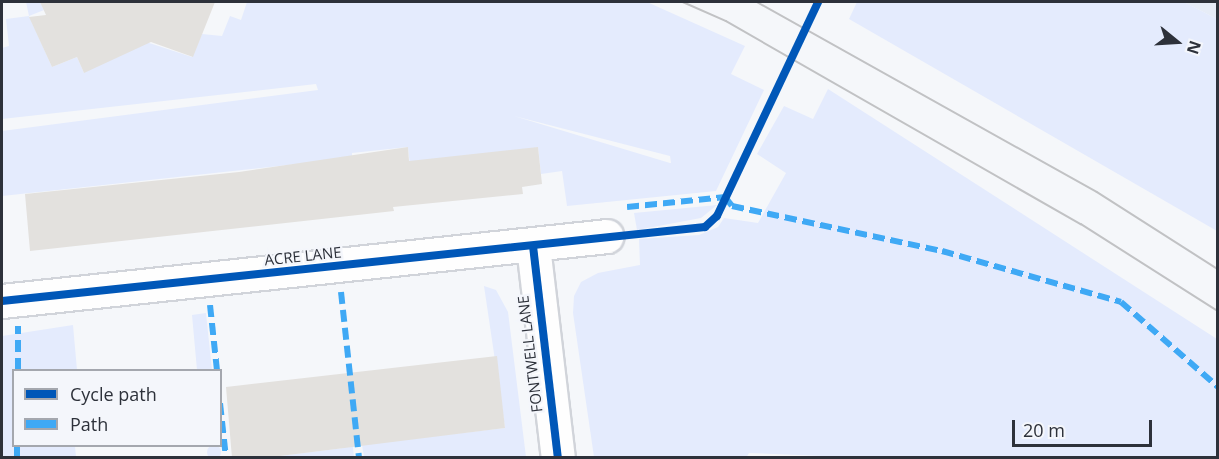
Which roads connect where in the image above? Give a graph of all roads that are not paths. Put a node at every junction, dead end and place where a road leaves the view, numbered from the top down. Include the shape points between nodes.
1 (607, 236) dead end
2 (533, 246) junction
3 (2, 301) edge
4 (558, 458) edge

1 - 2 street, ACRE LANE
2 - 3 street, ACRE LANE
2 - 4 street, FONTWELL LANE

